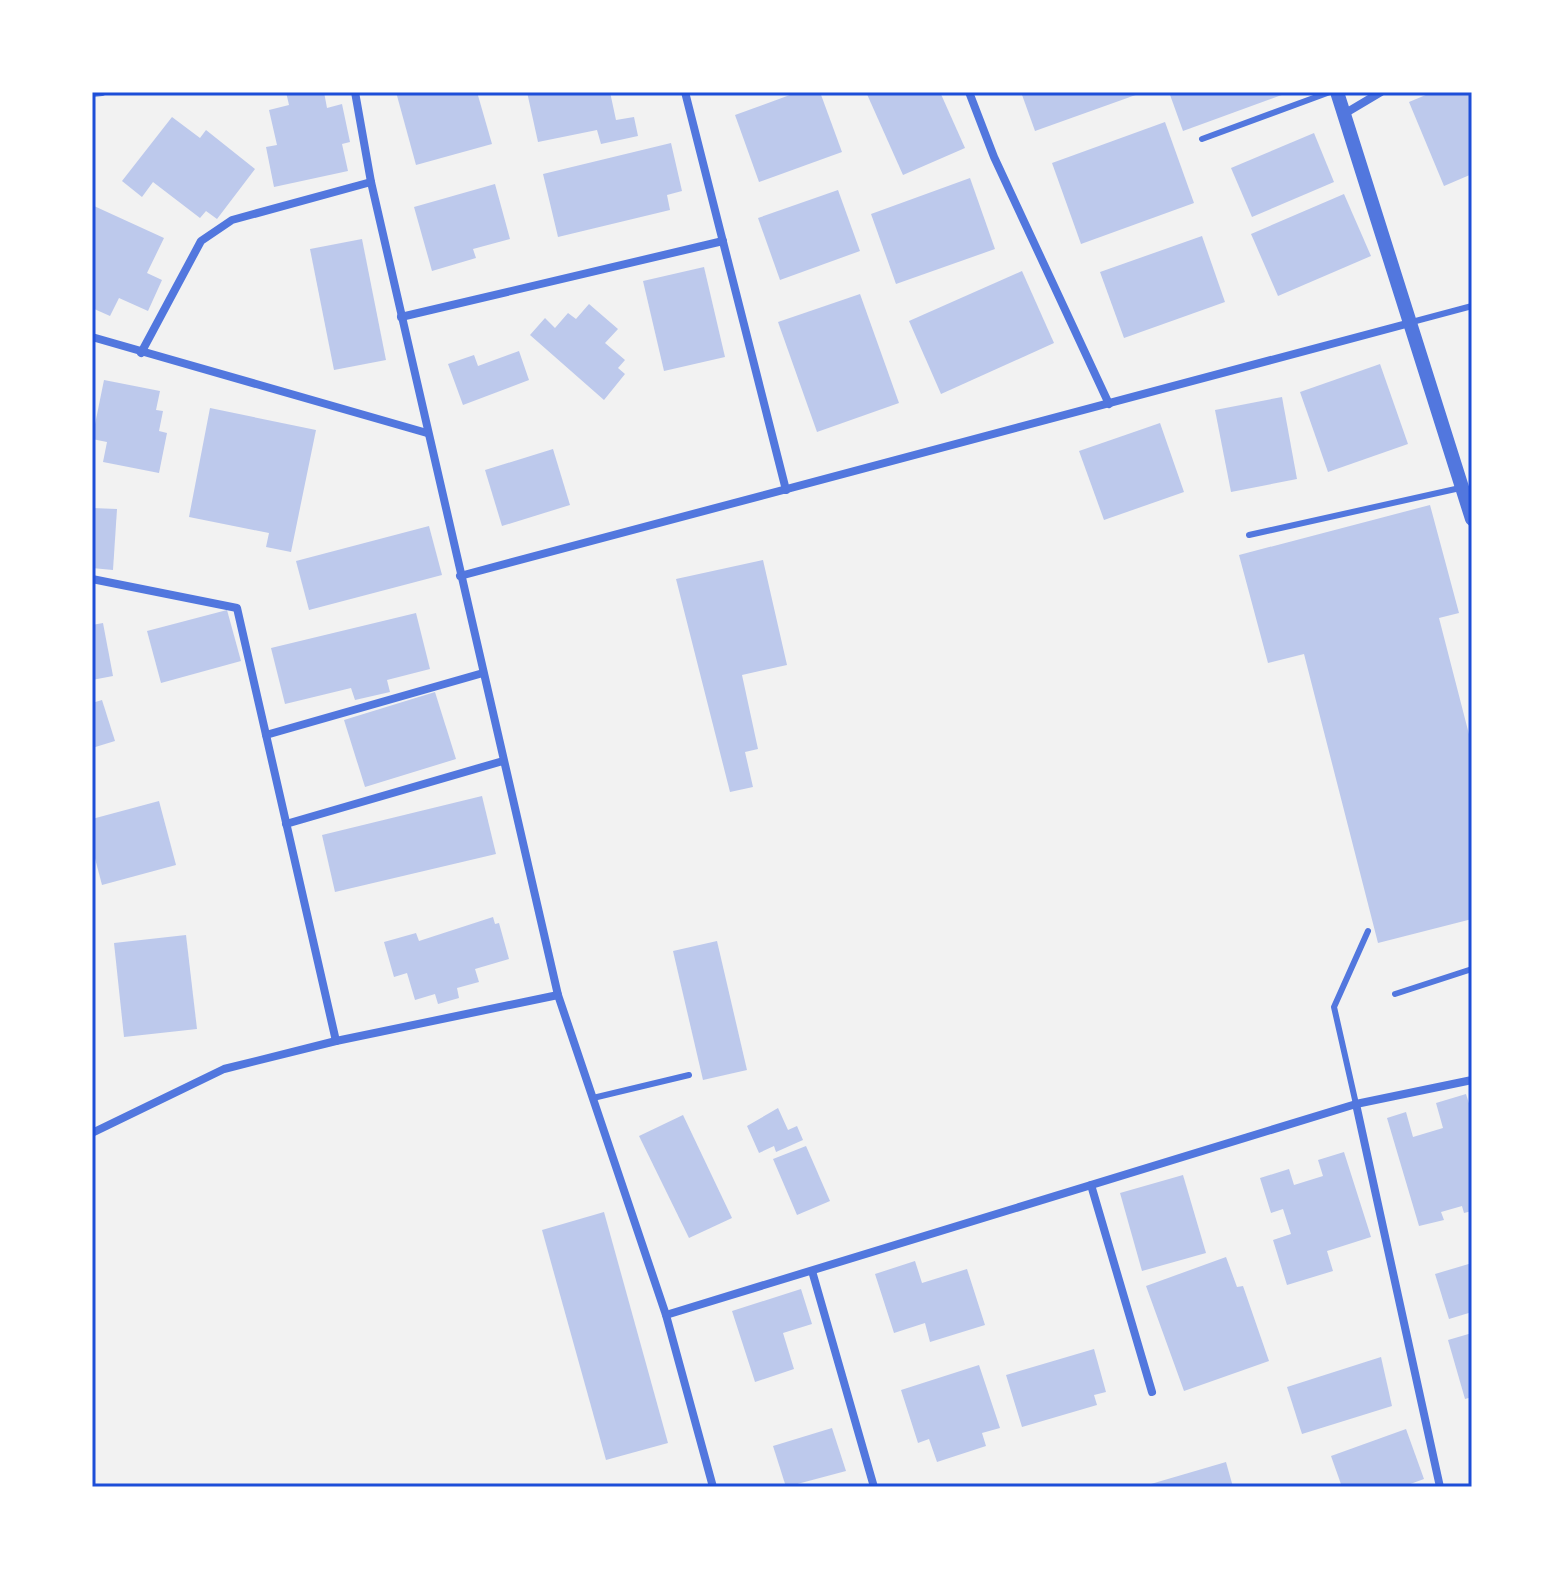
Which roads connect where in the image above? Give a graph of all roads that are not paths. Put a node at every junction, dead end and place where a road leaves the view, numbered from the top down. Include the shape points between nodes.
1 (102, 92) edge
2 (355, 92) edge
3 (685, 92) edge
4 (969, 92) edge
5 (1330, 92) edge
6 (1337, 92) edge
7 (1381, 92) edge
8 (92, 93) edge
9 (1344, 114) junction
10 (1202, 139) dead end
11 (371, 182) junction
12 (723, 241) junction
13 (1472, 306) edge
14 (401, 317) junction
15 (1412, 322) junction
16 (92, 337) edge
17 (141, 353) junction
18 (1109, 404) junction
19 (427, 433) junction
20 (1468, 486) edge
21 (786, 490) junction
22 (1472, 519) edge
23 (1249, 535) dead end
24 (460, 576) junction
25 (92, 579) edge
26 (483, 673) junction
27 (266, 735) junction
28 (503, 761) junction
29 (286, 824) junction
30 (1368, 931) dead end
31 (1472, 969) edge
32 (1395, 994) dead end
33 (558, 995) junction
34 (336, 1041) junction
35 (689, 1075) dead end
36 (1472, 1080) edge
37 (593, 1098) junction
38 (1356, 1104) junction
39 (92, 1133) edge
40 (1091, 1185) junction
41 (812, 1271) junction
42 (666, 1315) junction
43 (1152, 1392) dead end
44 (713, 1487) edge
45 (874, 1487) edge
46 (1440, 1487) edge

1 - 8 street
2 - 11 street
3 - 12 street
4 - 18 street
5 - 10 lane
6 - 9 street
7 - 9 street
9 - 15 street
11 - 14 street
11 - 17 street via 214,229 201,241
12 - 14 street
12 - 21 street
13 - 15 lane
14 - 19 street
15 - 18 street
15 - 20 street
16 - 17 street
17 - 19 street
18 - 21 street
19 - 24 street
20 - 22 street
20 - 23 lane
21 - 24 street
24 - 26 street
25 - 27 street via 237,608
26 - 27 street
26 - 28 street
27 - 29 street
28 - 29 street
28 - 33 street
29 - 34 street
30 - 38 lane via 1334,1007
31 - 32 lane
33 - 34 street
33 - 37 street
34 - 39 street via 224,1069
35 - 37 lane
36 - 38 street
37 - 42 street
38 - 40 street
38 - 46 street
40 - 41 street
40 - 43 street
41 - 42 street
41 - 45 street
42 - 44 street

